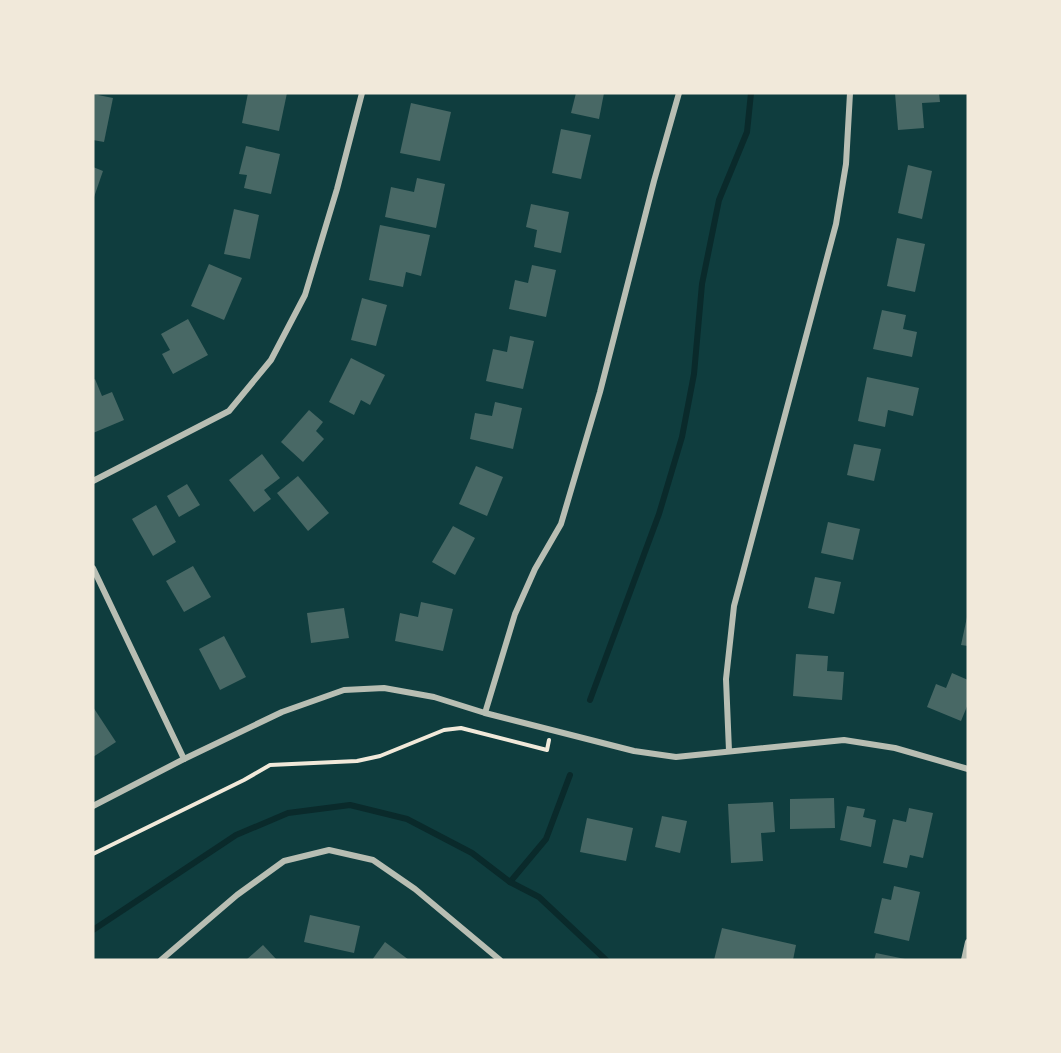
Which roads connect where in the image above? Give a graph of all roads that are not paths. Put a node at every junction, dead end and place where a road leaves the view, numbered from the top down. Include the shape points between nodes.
1 (362, 93) edge
2 (679, 93) edge
3 (850, 93) edge
4 (93, 481) edge
5 (93, 568) edge
6 (485, 713) junction
7 (729, 751) junction
8 (184, 759) junction
9 (968, 769) edge
10 (93, 806) edge
11 (968, 942) edge
12 (161, 960) edge
13 (500, 960) edge
14 (964, 960) edge

1 - 4 street via 305,295 271,360 229,411
2 - 6 street via 561,524 535,569 516,614
3 - 7 street via 846,164 836,224 734,606 726,679
5 - 8 street
6 - 7 street via 634,751 676,757
6 - 8 street via 434,697 384,688 344,690 282,712
7 - 9 street via 844,740 895,748
8 - 10 street
11 - 14 street
12 - 13 street via 284,861 329,850 373,860 415,889

